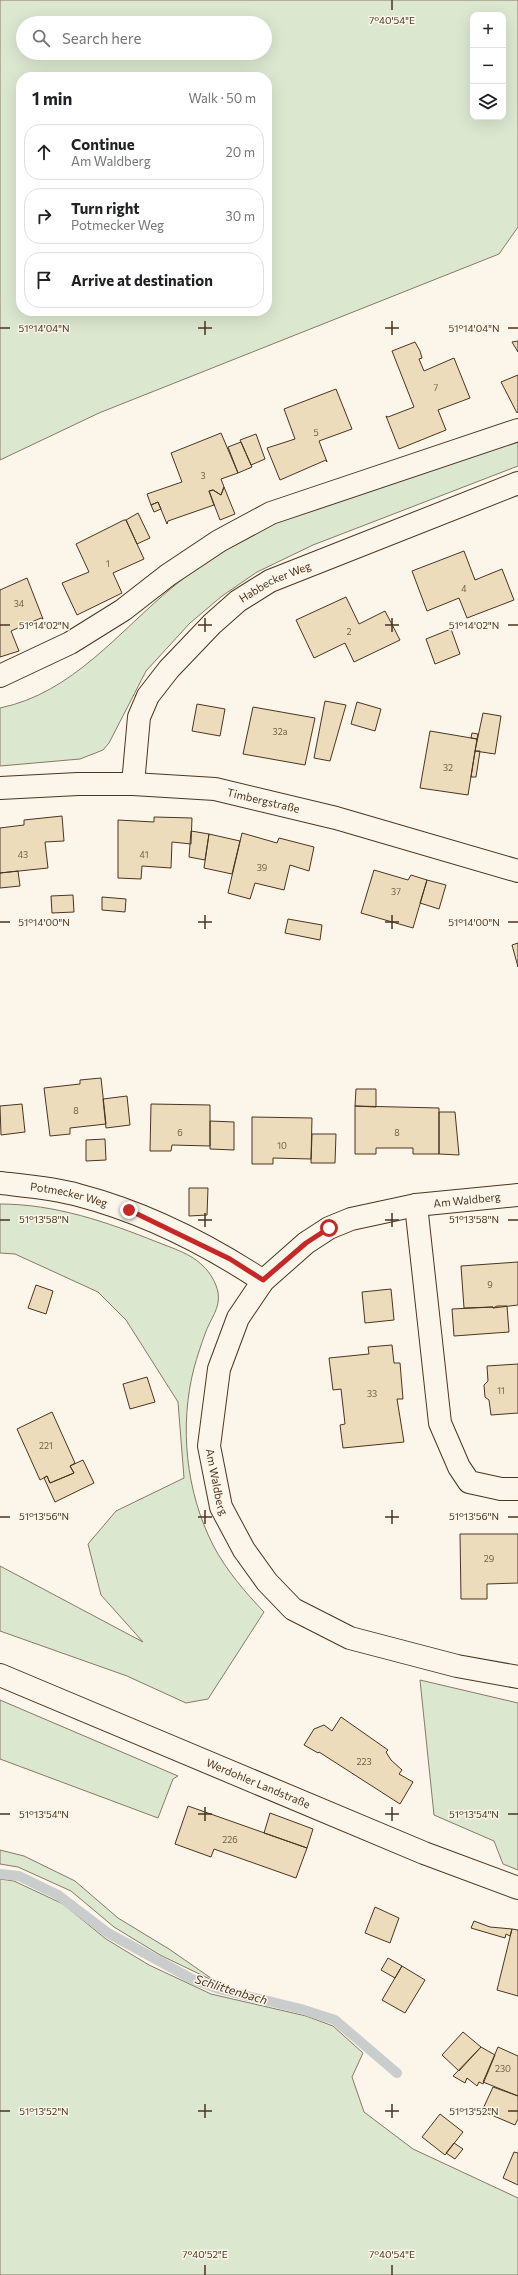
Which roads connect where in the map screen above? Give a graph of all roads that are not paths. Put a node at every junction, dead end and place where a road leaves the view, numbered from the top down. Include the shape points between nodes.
1 (518, 430) edge
2 (518, 483) edge
3 (0, 676) edge
4 (133, 784) junction
5 (0, 788) edge
6 (518, 871) edge
7 (0, 1183) edge
8 (518, 1195) edge
9 (416, 1205) junction
10 (263, 1280) junction
11 (518, 1489) edge
12 (0, 1676) edge
13 (518, 1677) edge
14 (518, 1888) edge

1 - 3 street via 271,513 219,541 123,610 70,643
2 - 4 street, Habbecker Weg via 270,581 238,601 169,668 148,696 139,717
4 - 5 street, Timbergstraße
4 - 6 street, Timbergstraße via 215,789 336,818
7 - 10 street, Potmecker Weg via 78,1195 129,1210 230,1259
8 - 9 street, Am Waldberg
9 - 10 street, Am Waldberg via 351,1219 329,1228 306,1243
9 - 11 street via 440,1423 459,1467 469,1482 501,1489
10 - 13 street, Am Waldberg via 238,1318 219,1369 209,1446 221,1507 244,1550 267,1582 293,1610 350,1638 457,1666
12 - 14 street, Werdohler Landstraße via 424,1853

